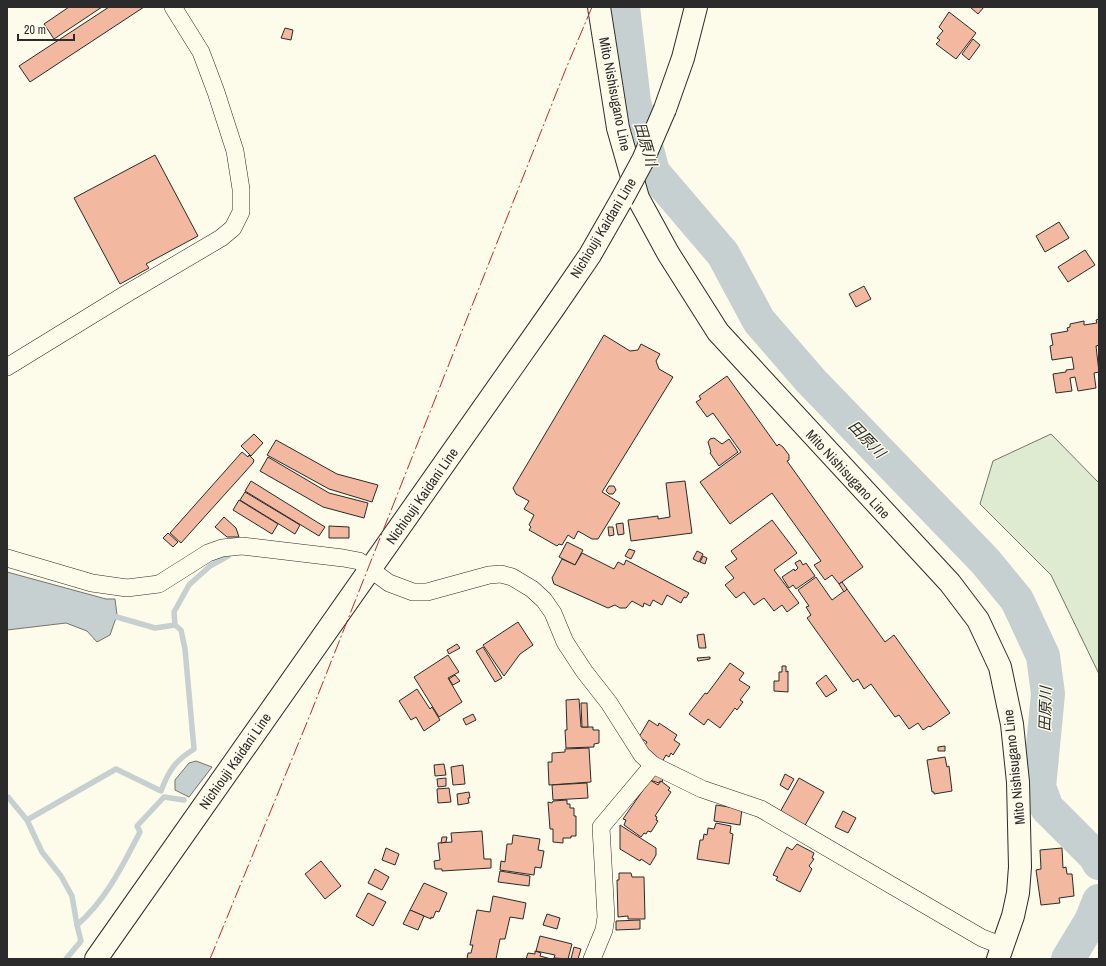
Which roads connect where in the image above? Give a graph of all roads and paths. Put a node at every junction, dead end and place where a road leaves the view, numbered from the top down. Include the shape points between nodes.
1 (173, 7) edge
2 (599, 7) edge
3 (696, 7) edge
4 (7, 367) edge
5 (7, 558) edge
6 (370, 569) junction
7 (653, 765) junction
8 (1000, 953) edge
9 (96, 959) edge
10 (592, 959) edge

1 - 4 street via 201,52 216,92 235,151 241,189 241,212 233,228 221,238
2 - 8 main road, Mito Nishisugano Line via 618,128 638,198 668,253 718,332 950,583 978,620 1000,667 1012,724 1018,782 1020,867 1013,916
3 - 6 main road, Nichiouji Kaidani Line, bridge via 683,58 665,109 643,160 590,255
5 - 6 street via 92,582 127,588 158,584 208,553 222,548 242,546 343,558 359,562
6 - 7 street via 389,583 413,592 427,592 501,574 512,577 532,589 553,613 565,642 584,671 610,702 642,755
6 - 9 main road, Nichiouji Kaidani Line
7 - 8 street via 702,789 761,809 982,938
7 - 10 street via 601,827 606,916 604,930

